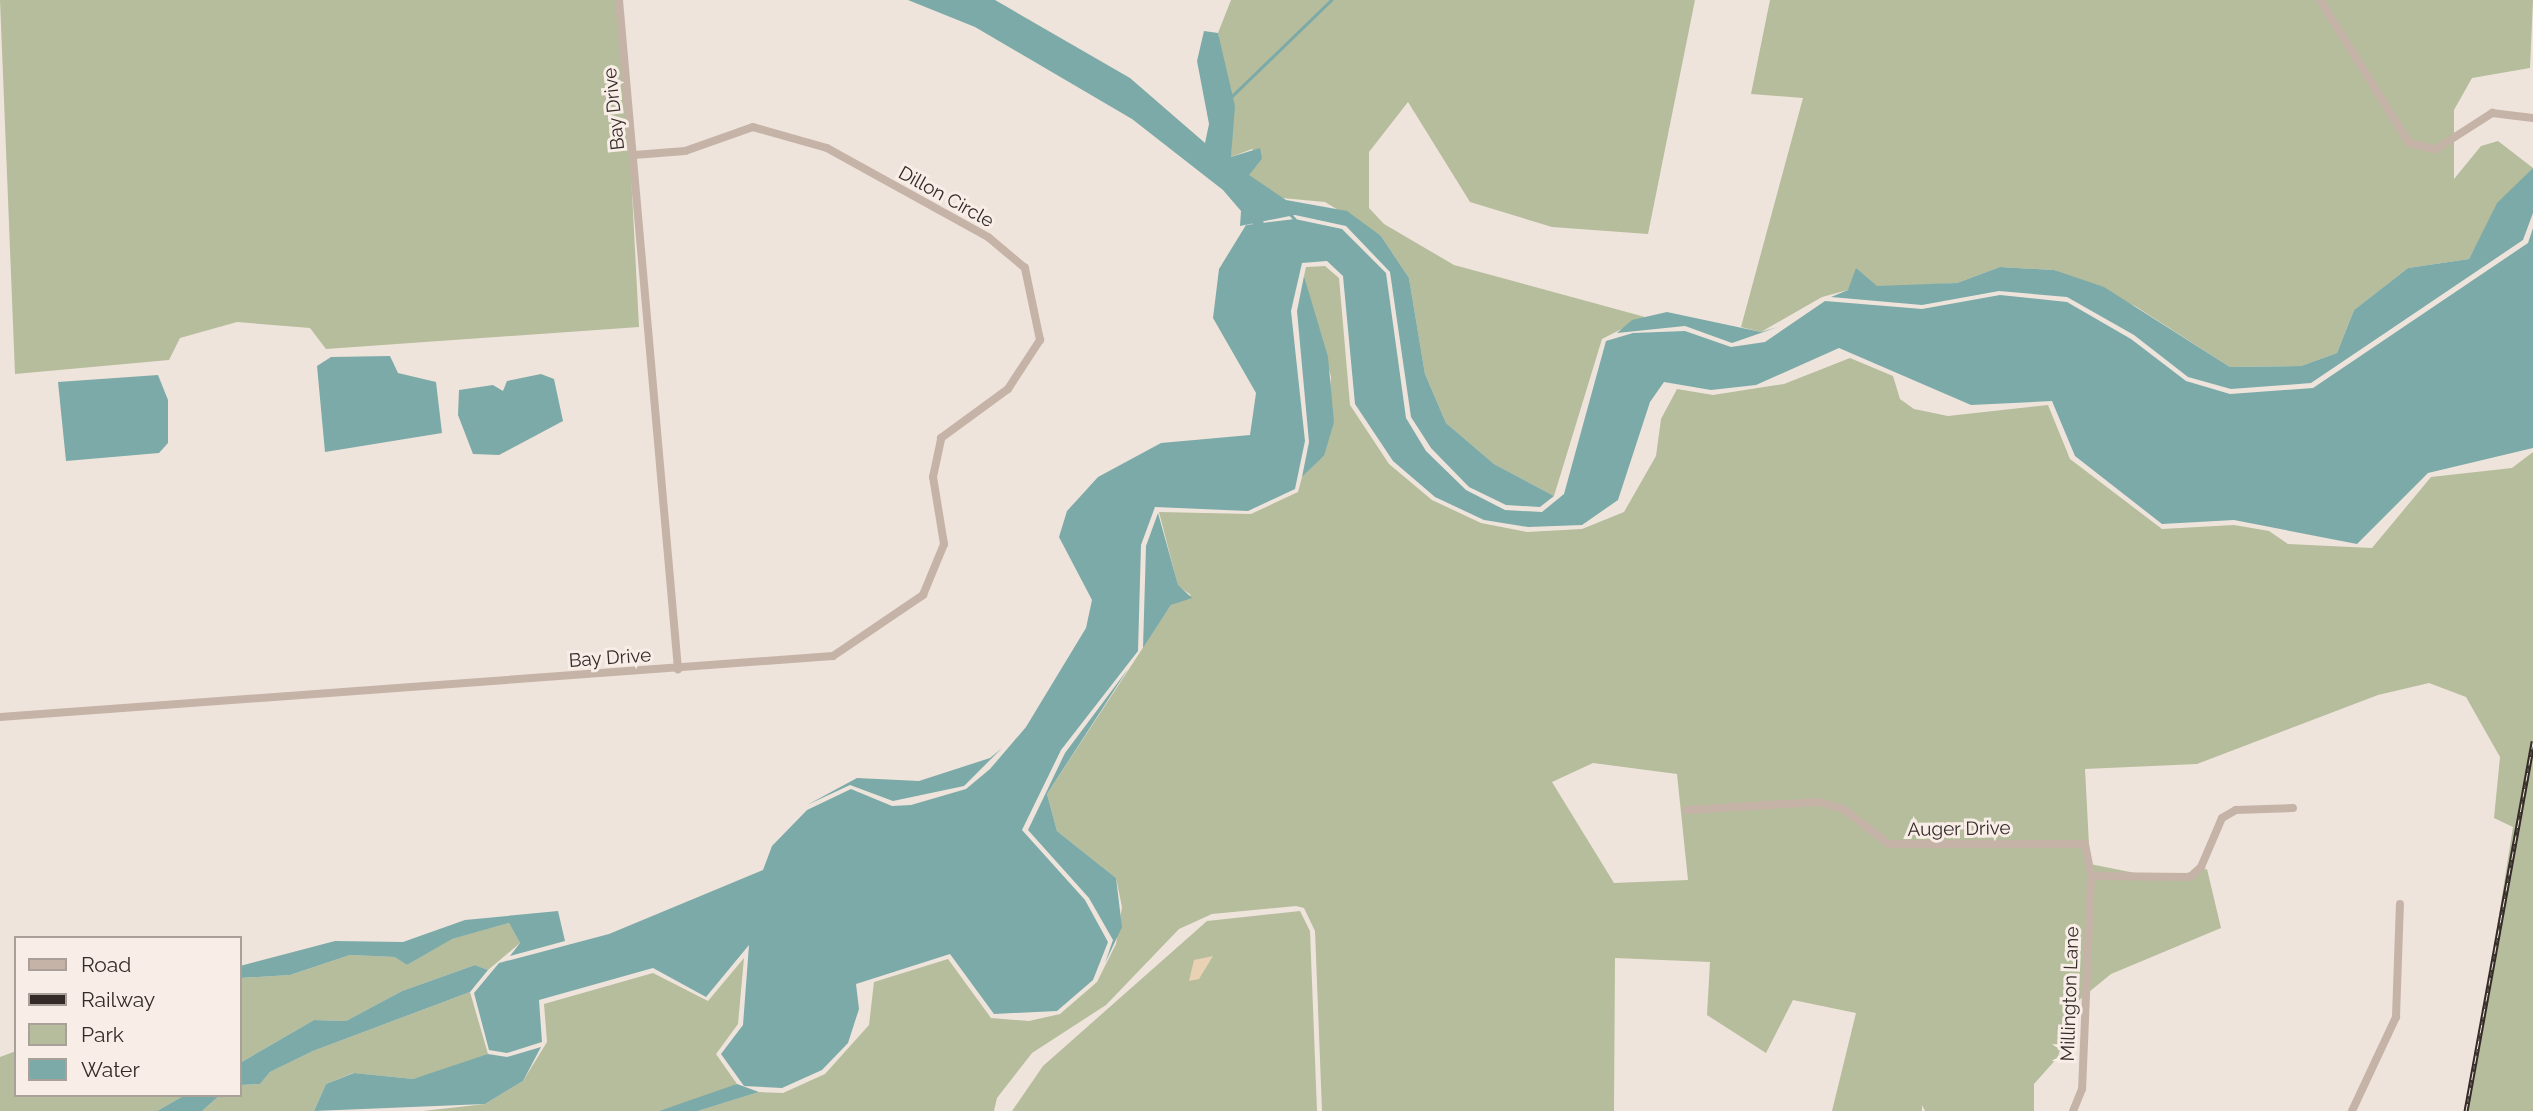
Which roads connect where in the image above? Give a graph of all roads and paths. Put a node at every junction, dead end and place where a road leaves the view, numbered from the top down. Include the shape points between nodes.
1 (619, 0) edge
2 (2320, 0) edge
3 (2533, 118) edge
4 (634, 155) junction
5 (678, 668) junction
6 (0, 717) edge
7 (2293, 808) dead end
8 (1687, 810) dead end
9 (2091, 876) junction
10 (2400, 904) dead end
11 (2073, 1111) edge
12 (2352, 1111) edge

1 - 4 street, Bay Drive
2 - 3 street via 2409,143 2435,149 2491,113
4 - 5 street, Bay Drive
4 - 5 street, Dillon Circle via 685,150 753,127 827,148 988,237 1024,268 1040,340 1008,389 941,438 933,477 944,544 923,595 833,656
5 - 6 street, Bay Drive
7 - 9 street via 2235,810 2222,818 2201,867 2190,877
8 - 9 street, Auger Drive via 1819,802 1843,809 1889,845 1908,847 2077,841 2085,844
9 - 11 street, Millington Lane via 2082,1089
10 - 12 street via 2396,1017

